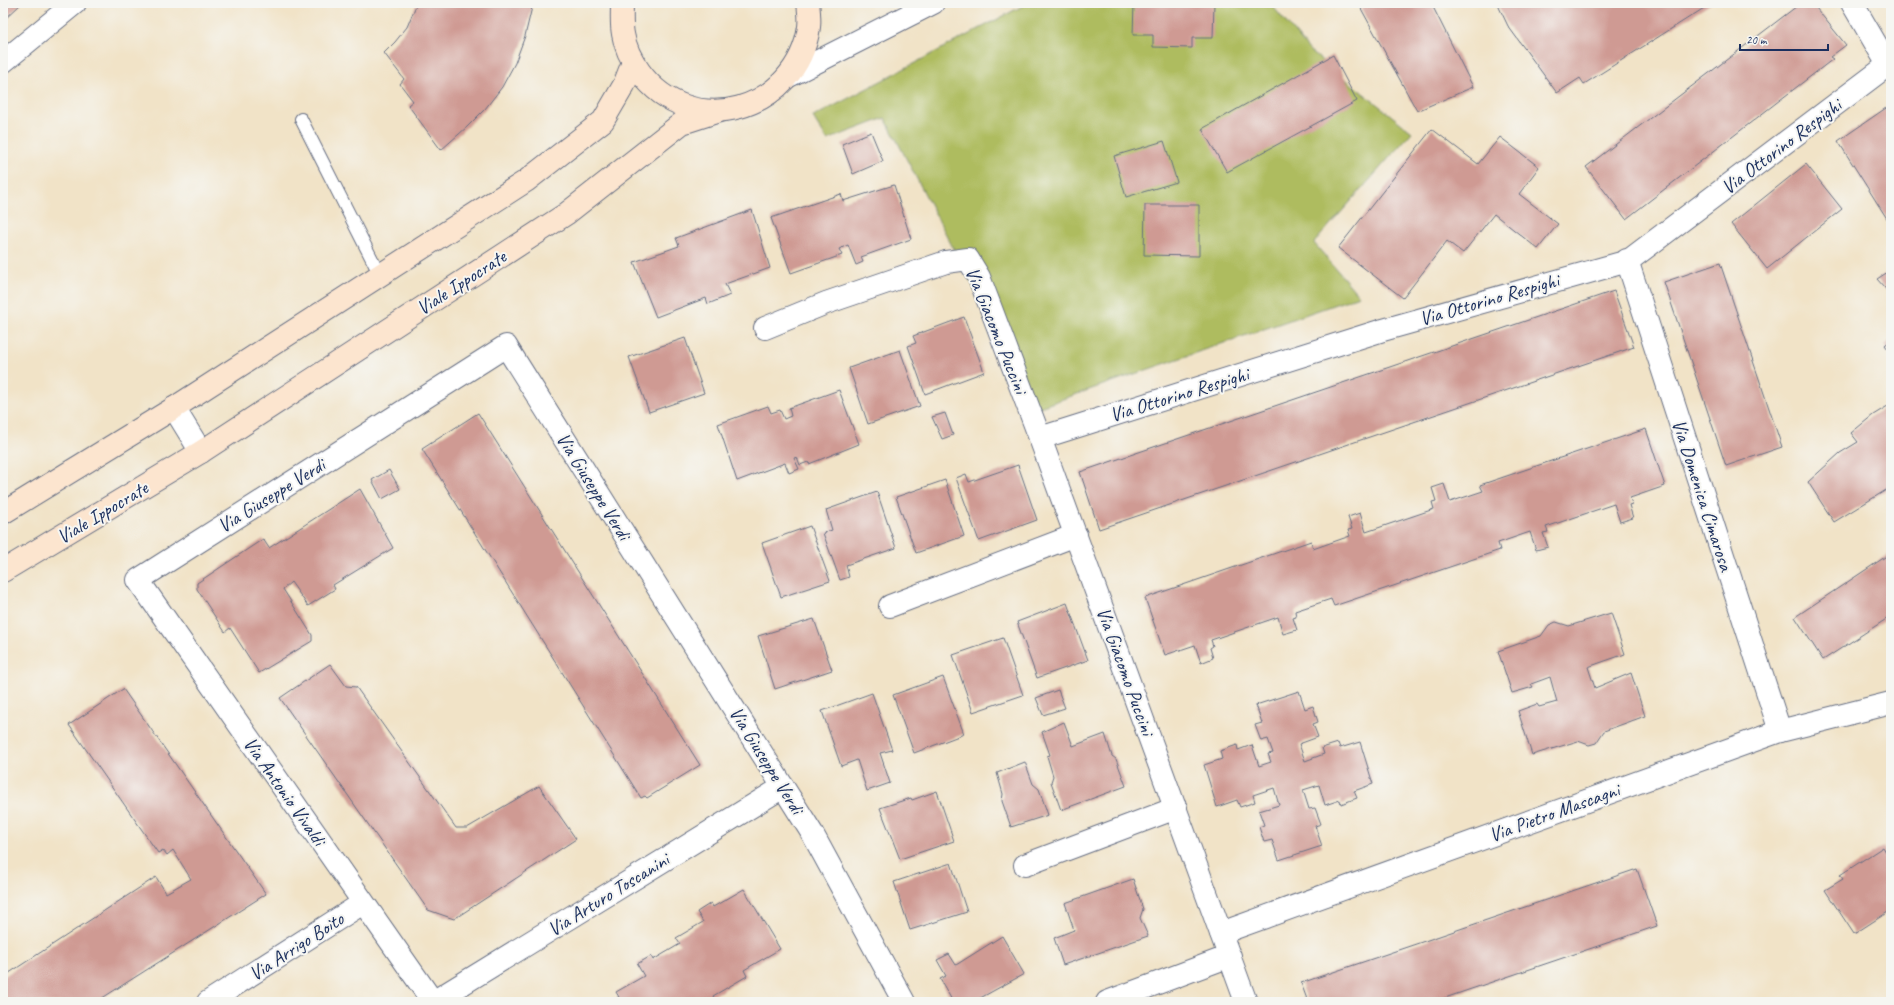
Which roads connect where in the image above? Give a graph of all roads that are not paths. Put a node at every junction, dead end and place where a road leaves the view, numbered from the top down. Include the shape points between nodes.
1 (75, 3) edge
2 (622, 3) edge
3 (808, 3) edge
4 (933, 3) edge
5 (1852, 3) edge
6 (3, 62) edge
7 (632, 62) junction
8 (1890, 67) edge
9 (789, 76) junction
10 (719, 111) junction
11 (301, 118) dead end
12 (1627, 260) junction
13 (380, 275) junction
14 (765, 328) dead end
15 (174, 408) junction
16 (1040, 438) junction
17 (201, 452) junction
18 (3, 513) edge
19 (1076, 535) junction
20 (3, 571) edge
21 (138, 580) joint
22 (890, 606) dead end
23 (1891, 703) edge
24 (1780, 731) junction
25 (783, 787) junction
26 (1176, 808) junction
27 (1025, 865) dead end
28 (363, 903) junction
29 (1221, 933) junction
30 (1230, 956) junction
31 (208, 1002) edge
32 (433, 1002) edge
33 (904, 1002) edge
34 (1107, 1002) edge
35 (1246, 1002) edge

1 - 6 street
2 - 7 main road via 623,34
3 - 9 main road via 809,26 803,52
4 - 9 street
5 - 8 street
7 - 10 main road via 648,83 669,99 693,109
7 - 13 main road via 624,85 603,121 526,181
8 - 12 street, Via Ottorino Respighi
9 - 10 main road via 770,94 752,104
10 - 17 main road, Viale Ippocrate via 682,123 566,214
11 - 13 lane
12 - 16 street, Via Ottorino Respighi via 1383,330
12 - 24 street, Via Domenica Cimarosa
13 - 15 main road
14 - 16 street, Via Giacomo Puccini via 826,303 946,262 968,259 978,277
15 - 17 street
15 - 18 main road
16 - 19 street, Via Giacomo Puccini
17 - 20 main road, Viale Ippocrate
19 - 22 street
19 - 26 street, Via Giacomo Puccini
21 - 25 street, Via Giuseppe Verdi via 506,346
21 - 28 street, Via Antonio Vivaldi
23 - 24 street, Via Pietro Mascagni
24 - 29 street, Via Pietro Mascagni
25 - 32 street, Via Arturo Toscanini
25 - 33 street, Via Giuseppe Verdi via 812,833
26 - 27 street
26 - 29 street, Via Giacomo Puccini
28 - 31 street, Via Arrigo Boito
28 - 32 street, Via Antonio Vivaldi
29 - 30 street, Via Giacomo Puccini
30 - 34 street
30 - 35 street, Via Giacomo Puccini

